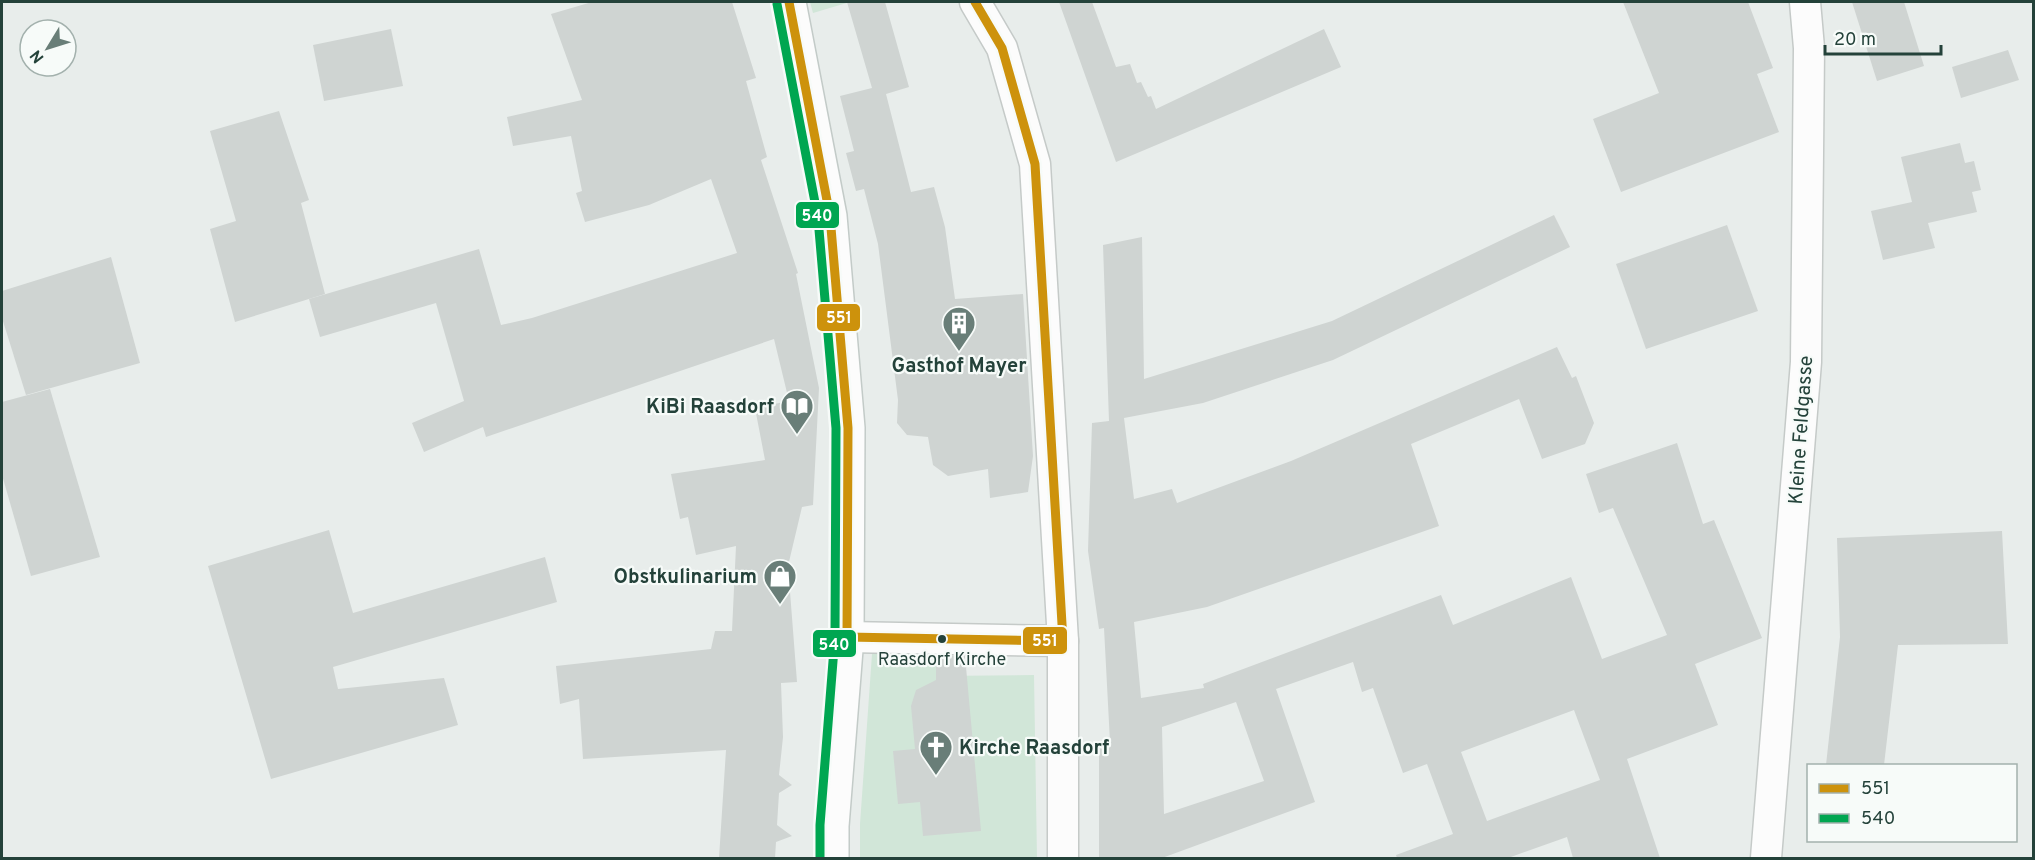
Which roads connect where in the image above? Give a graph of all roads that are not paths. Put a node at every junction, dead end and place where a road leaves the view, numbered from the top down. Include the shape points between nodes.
1 (789, 2) edge
2 (975, 2) edge
3 (1804, 2) edge
4 (848, 637) junction
5 (1064, 641) junction
6 (832, 858) edge
7 (1063, 858) edge
8 (1766, 858) edge

1 - 4 main road via 830,216 848,428
2 - 5 street via 1002,48 1035,164
3 - 8 street, Kleine Feldgasse via 1809,48 1806,362
4 - 5 street
4 - 6 main road
5 - 7 street

